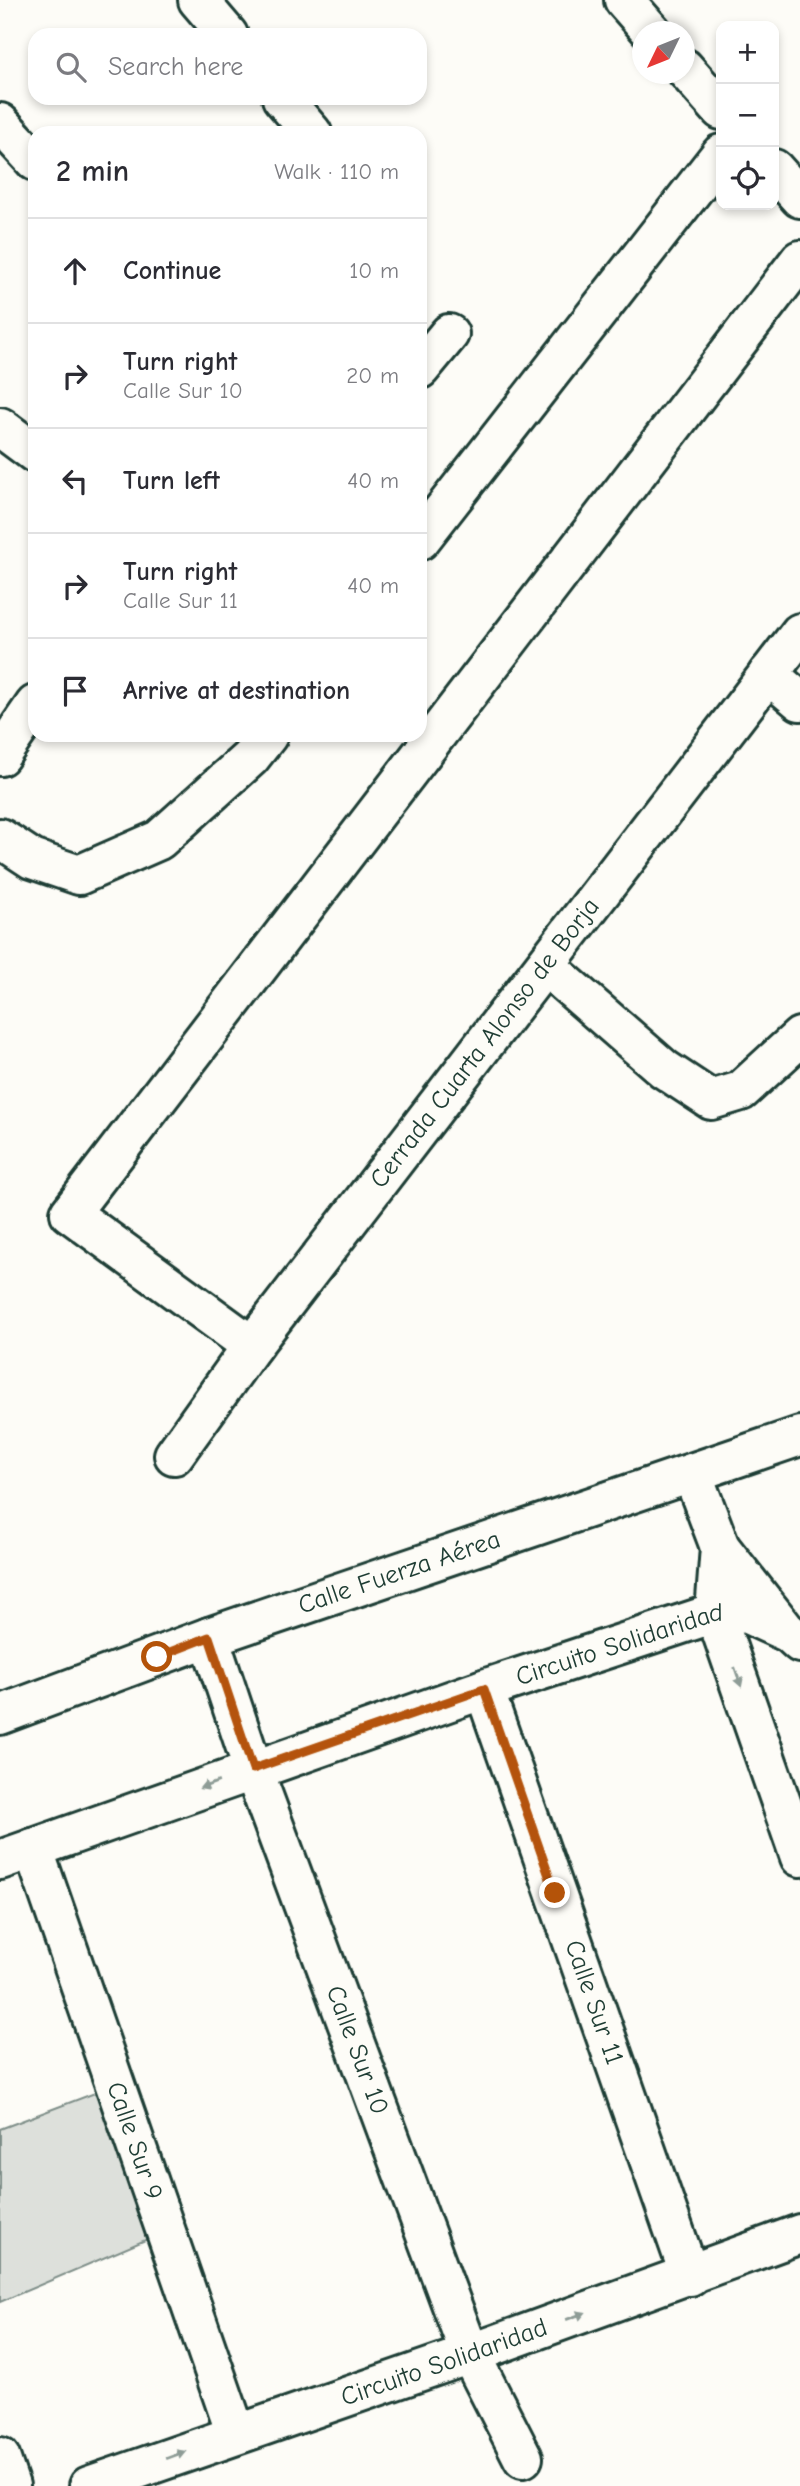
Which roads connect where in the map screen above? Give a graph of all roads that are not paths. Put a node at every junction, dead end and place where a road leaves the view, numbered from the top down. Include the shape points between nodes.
1 (198, 0) edge
2 (624, 0) edge
3 (642, 21) edge
4 (222, 28) edge
5 (695, 80) edge
6 (716, 104) edge
7 (288, 105) edge
8 (0, 122) edge
9 (306, 126) edge
10 (28, 153) edge
11 (716, 160) edge
12 (779, 175) edge
13 (800, 198) edge
14 (800, 260) edge
15 (449, 334) dead end
16 (427, 361) edge
17 (0, 427) edge
18 (28, 448) edge
19 (427, 531) edge
20 (800, 634) edge
21 (768, 674) junction
22 (800, 701) edge
23 (28, 715) edge
24 (263, 742) edge
25 (0, 756) edge
26 (0, 838) edge
27 (546, 966) junction
28 (800, 1037) edge
29 (252, 1346) junction
30 (800, 1436) edge
31 (174, 1455) dead end
32 (692, 1473) junction
33 (720, 1547) junction
34 (715, 1613) junction
35 (209, 1637) junction
36 (796, 1648) edge
37 (484, 1689) junction
38 (0, 1715) edge
39 (253, 1769) junction
40 (17, 1854) edge
41 (800, 1857) edge
42 (800, 2234) edge
43 (690, 2276) junction
44 (470, 2354) junction
45 (236, 2434) junction
46 (0, 2457) edge
47 (523, 2458) dead end
48 (10, 2486) edge
49 (89, 2486) edge

1 - 4 street
2 - 3 street
5 - 6 street
7 - 9 street
8 - 10 street
11 - 19 street
12 - 13 street
14 - 29 street via 70,1213
15 - 16 street
17 - 18 street
20 - 21 street, Cerrada Cuarta Alonso de Borja
21 - 22 street
21 - 27 street, Cerrada Cuarta Alonso de Borja
23 - 25 street
24 - 26 street via 159,840 79,875 32,859
27 - 28 street via 664,1069 711,1100 741,1091
27 - 29 street, Cerrada Cuarta Alonso de Borja
29 - 31 street, Cerrada Cuarta Alonso de Borja
30 - 32 street, Calle Fuerza Aérea
32 - 33 street
32 - 35 street, Calle Fuerza Aérea
33 - 34 street
33 - 36 street
34 - 36 street, Circuito Solidaridad via 743,1612
34 - 37 street, Circuito Solidaridad
34 -> 41 street
35 - 38 street, Calle Fuerza Aérea
35 - 39 street, Calle Sur 10
37 - 39 street, Circuito Solidaridad
37 - 43 street, Calle Sur 11
39 -> 40 street, Circuito Solidaridad
39 - 44 street, Calle Sur 10
40 - 45 street, Calle Sur 9
42 - 43 street, Circuito Solidaridad
44 -> 43 street, Circuito Solidaridad
44 - 45 street, Circuito Solidaridad
44 - 47 street, Calle Sur 10
49 -> 45 street, Circuito Solidaridad
46 - 48 street

